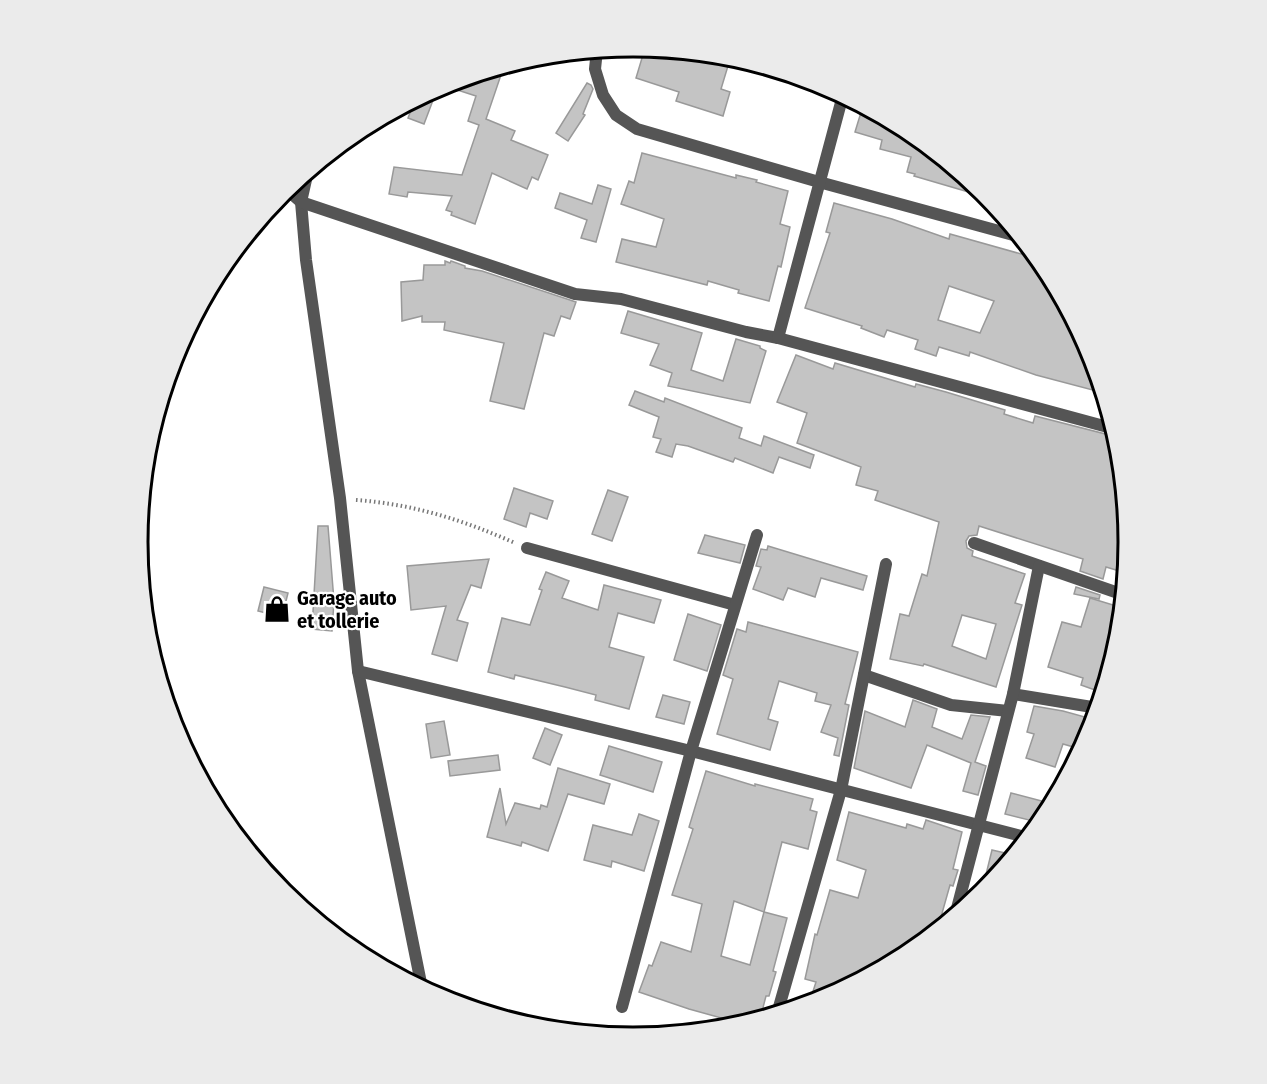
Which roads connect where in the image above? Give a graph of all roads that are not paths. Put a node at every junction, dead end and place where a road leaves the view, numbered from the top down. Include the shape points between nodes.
1 (596, 59) edge
2 (841, 104) edge
3 (819, 182) junction
4 (305, 186) edge
5 (294, 196) edge
6 (301, 202) junction
7 (1007, 233) edge
8 (778, 338) junction
9 (1104, 426) edge
10 (757, 535) dead end
11 (974, 543) dead end
12 (527, 548) road end
13 (886, 564) dead end
14 (1038, 566) junction
15 (1115, 592) edge
16 (735, 605) junction
17 (358, 671) junction
18 (864, 675) junction
19 (1013, 694) junction
20 (1090, 707) edge
21 (1008, 711) junction
22 (691, 751) junction
23 (841, 790) junction
24 (978, 825) junction
25 (1019, 835) edge
26 (959, 902) edge
27 (420, 977) edge
28 (780, 1004) edge
29 (622, 1007) dead end

1 - 3 street via 595,69 603,95 616,115 637,129
2 - 3 street
3 - 7 street
3 - 8 street
4 - 6 street
5 - 6 street
6 - 8 street via 576,294 621,299
6 - 17 street via 340,498
8 - 9 street
10 - 16 street
11 - 14 street
12 - 16 street
13 - 18 street
14 - 15 street
14 - 19 street
16 - 22 street
17 - 22 street
17 - 27 street
18 - 21 street via 951,705
18 - 23 street
19 - 20 street
19 - 21 street
21 - 24 street
22 - 23 street
22 - 29 street
23 - 24 street
23 - 28 street
24 - 25 street
24 - 26 street

